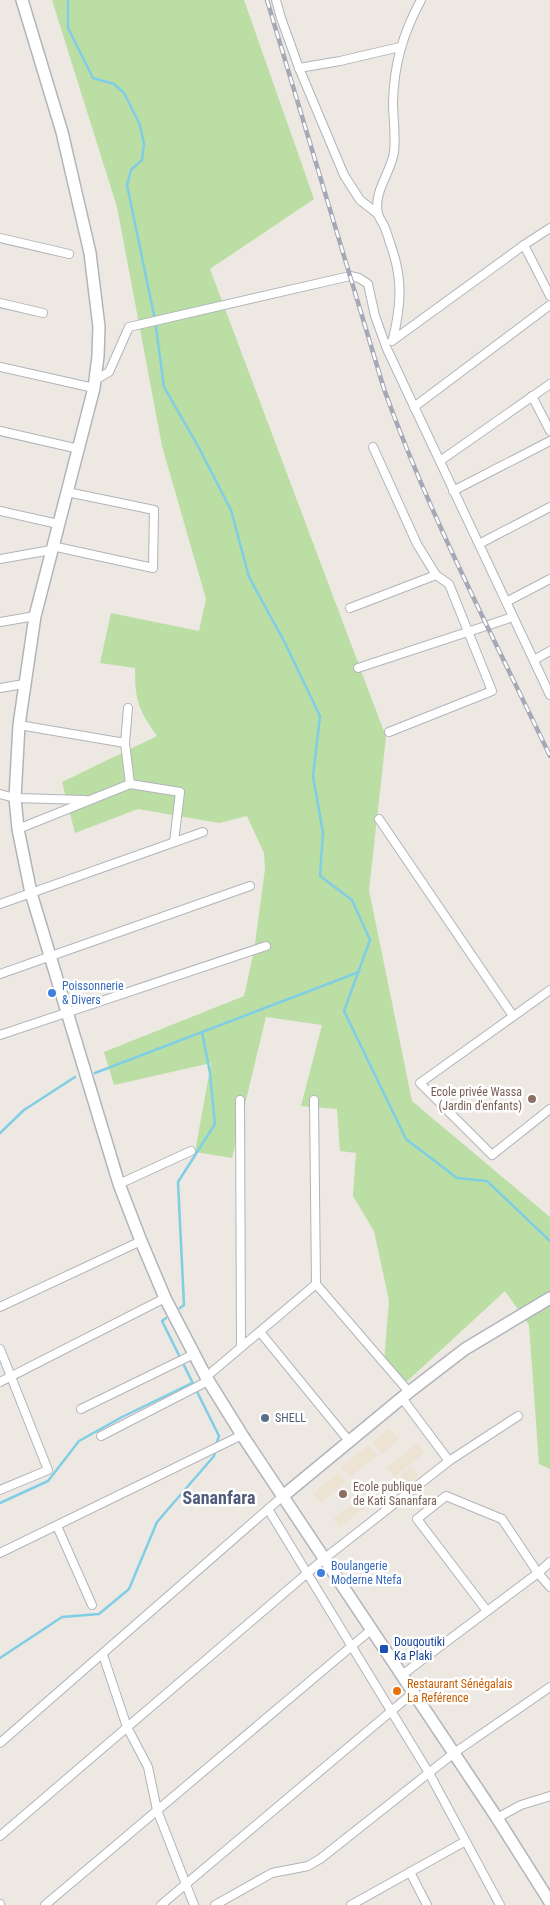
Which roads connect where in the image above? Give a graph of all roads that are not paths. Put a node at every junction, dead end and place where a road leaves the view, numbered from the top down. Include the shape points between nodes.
1 (22, 0) edge
2 (276, 0) edge
3 (421, 0) edge
4 (400, 47) junction
5 (300, 68) junction
6 (378, 214) junction
7 (550, 228) edge
8 (0, 238) edge
9 (524, 244) junction
10 (69, 254) dead end
11 (550, 296) edge
12 (0, 303) edge
13 (550, 305) edge
14 (44, 313) dead end
15 (393, 339) junction
16 (387, 349) junction
17 (0, 367) edge
18 (94, 384) junction
19 (550, 384) edge
20 (532, 396) junction
21 (414, 407) junction
22 (0, 431) edge
23 (550, 431) edge
24 (550, 441) edge
25 (373, 447) dead end
26 (79, 449) junction
27 (440, 462) junction
28 (453, 490) junction
29 (67, 492) junction
30 (550, 507) edge
31 (0, 511) edge
32 (58, 524) junction
33 (479, 544) junction
34 (51, 548) junction
35 (1, 559) edge
36 (436, 575) junction
37 (550, 580) edge
38 (506, 602) junction
39 (350, 608) dead end
40 (35, 616) junction
41 (513, 617) junction
42 (0, 622) edge
43 (468, 632) junction
44 (550, 651) edge
45 (534, 660) junction
46 (358, 668) dead end
47 (24, 684) junction
48 (0, 688) edge
49 (550, 695) edge
50 (128, 708) dead end
51 (19, 725) junction
52 (389, 732) dead end
53 (125, 742) junction
54 (130, 784) junction
55 (0, 794) edge
56 (15, 798) junction
57 (89, 800) junction
58 (378, 819) dead end
59 (18, 829) junction
60 (203, 832) dead end
61 (174, 842) junction
62 (250, 886) dead end
63 (31, 893) junction
64 (0, 904) edge
65 (266, 946) dead end
66 (50, 956) junction
67 (0, 974) edge
68 (550, 990) edge
69 (67, 1013) junction
70 (514, 1016) junction
71 (0, 1036) edge
72 (240, 1100) dead end
73 (314, 1100) dead end
74 (550, 1109) edge
75 (191, 1151) dead end
76 (119, 1184) junction
77 (140, 1241) junction
78 (316, 1284) junction
79 (165, 1298) junction
80 (550, 1298) edge
81 (0, 1307) edge
82 (260, 1332) junction
83 (241, 1347) junction
84 (0, 1349) edge
85 (194, 1354) junction
86 (10, 1376) junction
87 (207, 1379) junction
88 (0, 1382) edge
89 (406, 1395) junction
90 (81, 1409) dead end
91 (518, 1416) dead end
92 (242, 1434) junction
93 (101, 1436) dead end
94 (349, 1441) junction
95 (449, 1461) junction
96 (0, 1490) edge
97 (283, 1496) junction
98 (268, 1509) junction
99 (57, 1526) junction
100 (0, 1553) edge
101 (325, 1558) junction
102 (550, 1562) edge
103 (307, 1573) junction
104 (538, 1573) junction
105 (550, 1587) edge
106 (92, 1605) dead end
107 (487, 1611) junction
108 (372, 1629) junction
109 (352, 1647) junction
110 (103, 1655) junction
111 (402, 1675) junction
112 (550, 1687) edge
113 (414, 1692) junction
114 (391, 1711) junction
115 (127, 1727) junction
116 (0, 1743) edge
117 (454, 1753) junction
118 (428, 1773) junction
119 (550, 1796) edge
120 (157, 1810) junction
121 (497, 1818) junction
122 (0, 1836) edge
123 (464, 1842) junction
124 (410, 1872) junction
125 (186, 1885) junction
126 (548, 1896) edge
127 (45, 1905) edge
128 (161, 1905) edge
129 (194, 1905) edge
130 (214, 1905) edge
131 (351, 1905) edge
132 (427, 1905) edge
133 (500, 1905) edge

1 - 18 main road via 62,132 90,253 99,326
2 - 5 street
3 - 4 street
4 - 5 street
4 - 6 street via 395,67 394,152 382,182
5 - 6 street via 344,175 360,200
6 - 15 street via 395,256 400,280
7 - 9 street
8 - 10 street
9 - 11 street
9 - 15 street
12 - 14 street
13 - 21 street
15 - 16 street
16 - 18 street via 368,284 350,276 128,327 109,372
16 - 21 street
17 - 18 street
18 - 26 main road
19 - 20 street
20 - 23 street
20 - 27 street
21 - 27 street
22 - 26 street
24 - 28 street
25 - 36 street via 417,544
26 - 29 main road
27 - 28 street
28 - 33 street
29 - 32 main road
29 - 34 street via 154,510 153,568
30 - 33 street
31 - 32 street
32 - 34 main road
33 - 38 street
34 - 35 street
34 - 40 main road
36 - 39 street
36 - 43 street via 449,584
37 - 38 street
38 - 41 street
40 - 42 street
40 - 47 main road
41 - 43 street
41 - 45 street
43 - 46 street
43 - 52 street via 492,691
44 - 45 street
45 - 49 street
47 - 48 street
47 - 51 main road
50 - 53 street
51 - 53 street
51 - 56 main road
53 - 54 street
54 - 57 street
54 - 61 street via 180,792
55 - 56 street
56 - 57 street
56 - 59 main road
57 - 59 street
58 - 70 street
59 - 63 main road
60 - 61 street
61 - 63 street
62 - 66 street
63 - 64 street
63 - 66 main road
65 - 69 street
66 - 67 street
66 - 69 main road
68 - 70 street
69 - 71 street
69 - 76 main road
70 - 74 street via 420,1083 492,1156
72 - 83 street
73 - 78 street
75 - 76 street
76 - 77 main road
77 - 79 main road
77 - 81 street
78 - 82 street
78 - 89 street
79 - 85 main road
79 - 86 street
80 - 89 main road via 465,1349
82 - 83 street
82 - 94 street
83 - 87 street
84 - 86 street
85 - 87 main road
85 - 90 street
86 - 88 street
86 - 96 street via 48,1470
87 - 92 main road
87 - 93 street
89 - 94 main road
89 - 95 street
91 - 95 street
92 - 97 main road
92 - 99 street
94 - 97 main road
95 - 101 street
97 - 98 street
97 - 101 main road
98 - 103 street
98 - 110 street
99 - 100 street
99 - 106 street
101 - 103 street
101 - 108 main road
102 - 104 street
103 - 109 street
103 - 115 street
104 - 105 street
104 - 107 street
104 - 107 street via 502,1518 446,1496 417,1519
107 - 111 street
108 - 109 street
108 - 111 main road
109 - 114 street
109 - 120 street
110 - 115 street
110 - 116 street
111 - 113 main road
112 - 117 street
113 - 114 street
113 - 117 main road
114 - 118 street
114 - 125 street
115 - 120 street via 148,1767
115 - 122 street
117 - 118 street
117 - 121 main road
118 - 123 street
118 - 130 street via 320,1859 308,1866 272,1873
119 - 121 street via 520,1805
120 - 125 street
120 - 127 street
121 - 126 main road
123 - 124 street
123 - 133 street
124 - 131 street
124 - 132 street
125 - 128 street
125 - 129 street

